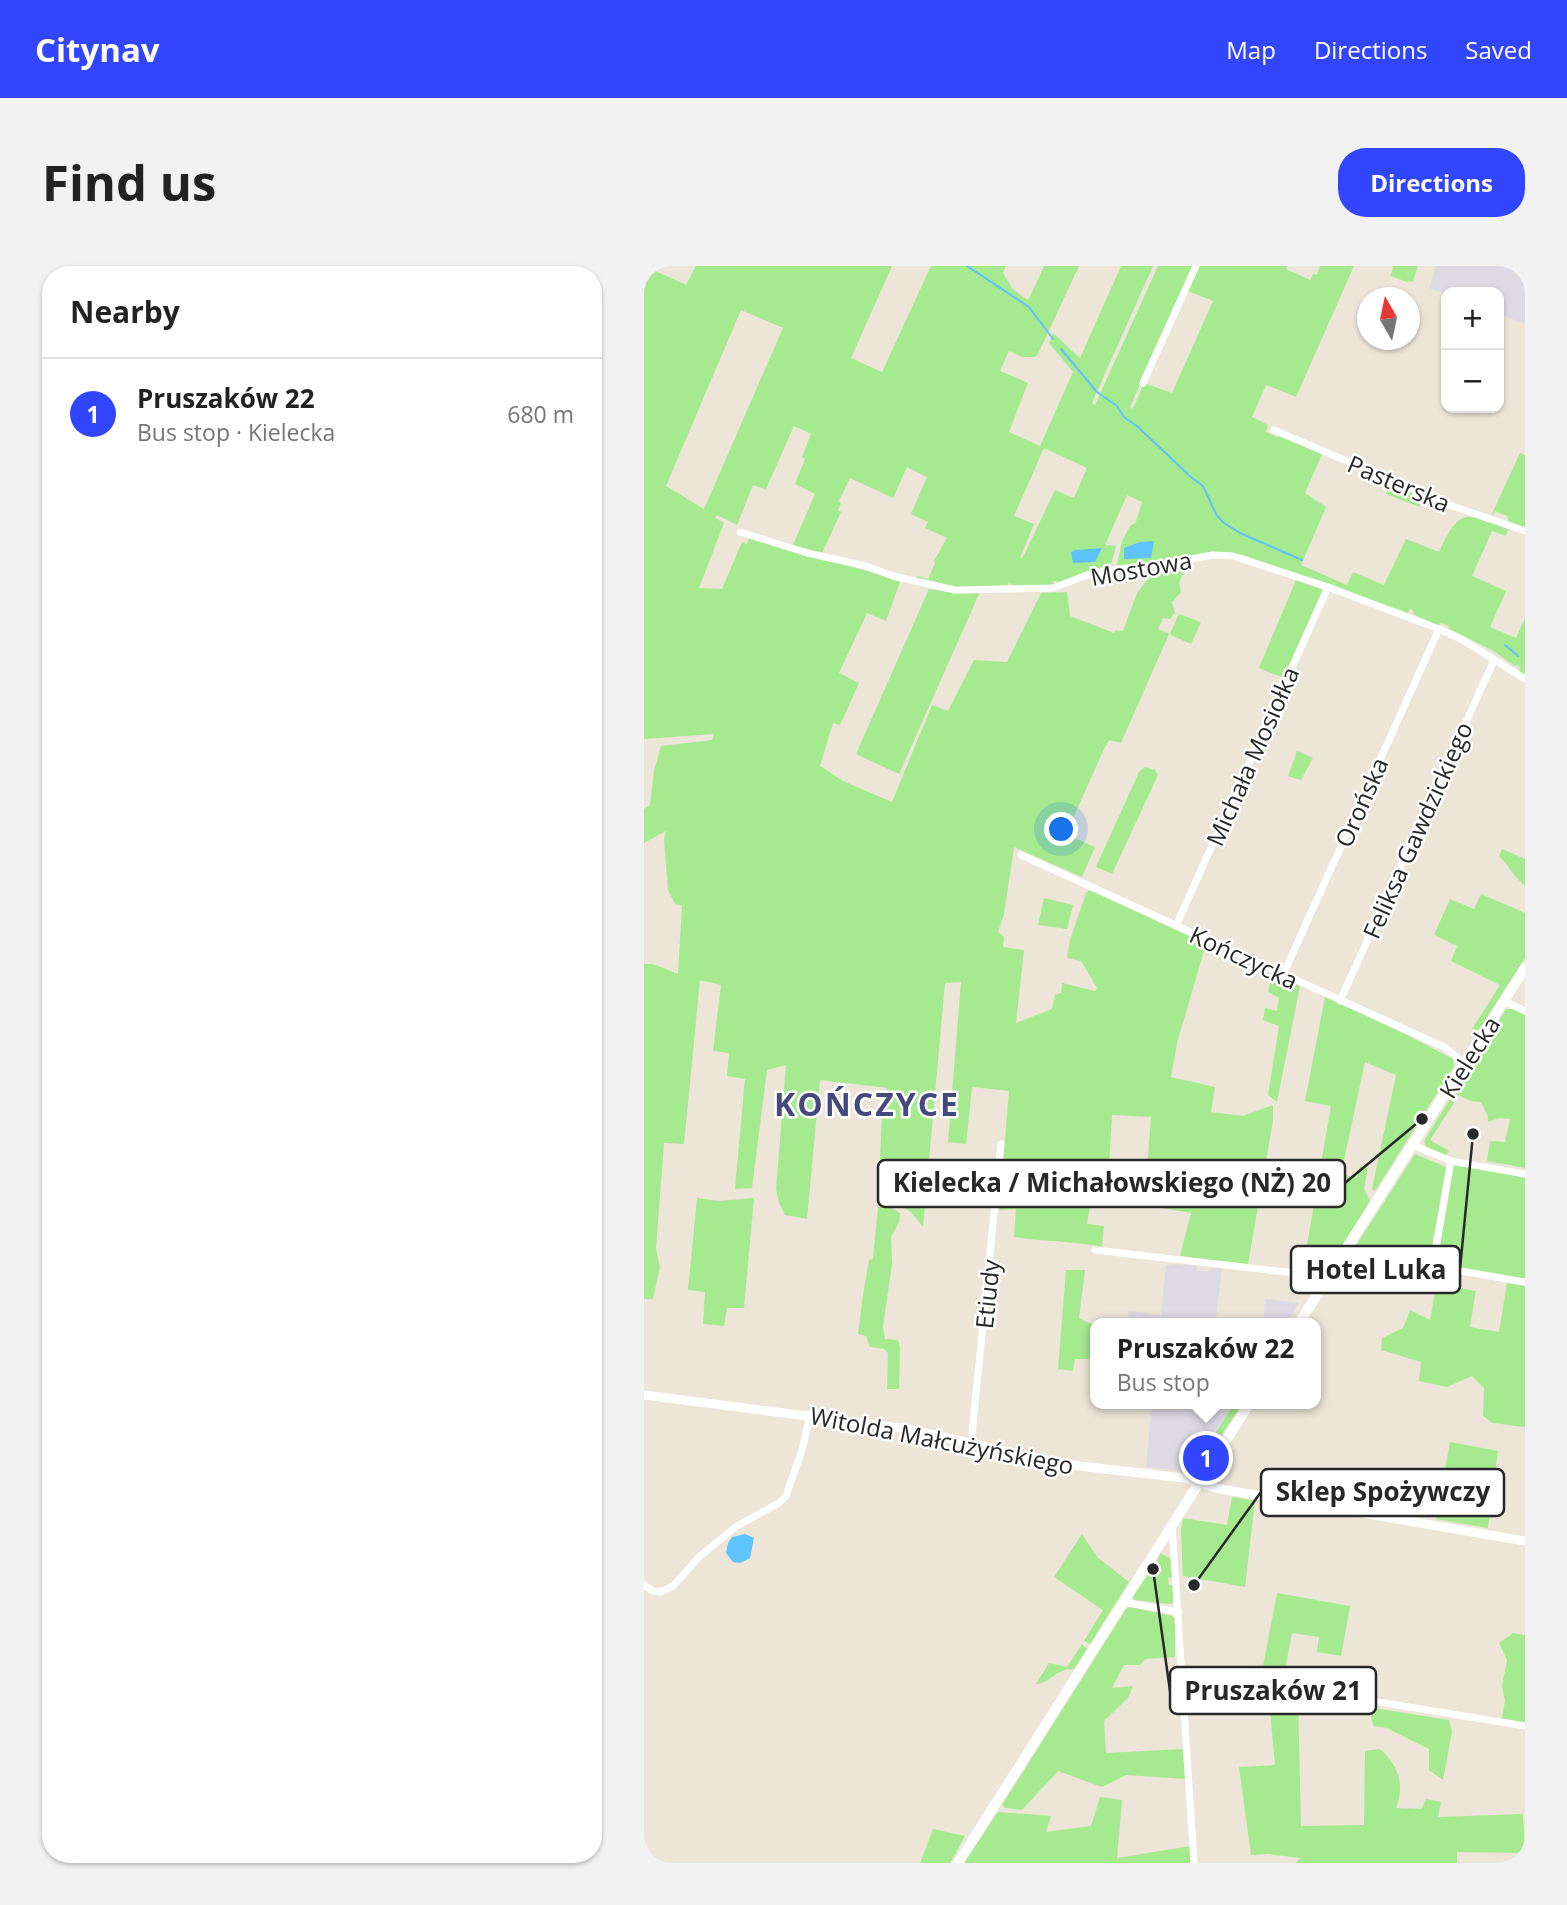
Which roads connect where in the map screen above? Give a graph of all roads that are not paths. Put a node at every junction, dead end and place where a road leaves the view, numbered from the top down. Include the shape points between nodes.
1 (1196, 266) edge
2 (1143, 383) dead end
3 (1274, 430) dead end
4 (1525, 531) edge
5 (740, 532) dead end
6 (1328, 587) junction
7 (1439, 629) junction
8 (1493, 660) junction
9 (1525, 679) edge
10 (1021, 855) dead end
11 (1176, 926) junction
12 (1525, 968) edge
13 (1283, 975) junction
14 (1340, 1001) junction
15 (1504, 1001) junction
16 (1525, 1011) edge
17 (1465, 1063) junction
18 (1001, 1144) dead end
19 (1413, 1144) junction
20 (1451, 1161) junction
21 (1525, 1174) edge
22 (1095, 1250) dead end
23 (1329, 1277) junction
24 (1525, 1282) edge
25 (1302, 1318) edge
26 (644, 1395) edge
27 (1246, 1409) edge
28 (810, 1415) junction
29 (971, 1444) junction
30 (1198, 1484) junction
31 (1172, 1525) junction
32 (1525, 1541) edge
33 (1156, 1550) junction
34 (1176, 1560) junction
35 (644, 1585) edge
36 (1123, 1602) junction
37 (1179, 1612) junction
38 (1183, 1670) junction
39 (1525, 1726) edge
40 (958, 1863) edge
41 (1194, 1863) edge

1 - 2 street
3 - 4 street, Pasterska via 1452,506
5 - 6 street, Mostowa via 955,590 1053,588 1095,572 1219,555 1239,557
6 - 7 street, Mostowa
6 - 11 street, Michała Mosiołka
7 - 8 street, Mostowa
7 - 13 street, Orońska
8 - 9 street, Mostowa
8 - 14 street, Feliksa Gawdzickiego
10 - 11 street, Kończycka
11 - 13 street, Kończycka
12 - 15 main road, Kielecka
13 - 14 street, Kończycka
14 - 17 street, Kończycka via 1444,1047
15 - 16 street
15 - 17 main road, Kielecka
17 - 19 main road, Kielecka
18 - 29 street, Etiudy
19 - 20 street
19 - 23 main road, Kielecka
20 - 21 street
20 - 24 street via 1434,1260 1438,1267
22 - 23 street
23 - 25 main road, Kielecka
26 - 28 street, Witolda Małcużyńskiego
27 - 30 main road
28 - 29 street, Witolda Małcużyńskiego via 916,1430
28 - 35 street via 786,1496 699,1556 673,1586 661,1592
29 - 30 street, Witolda Małcużyńskiego
30 - 31 main road
30 - 32 street, Witolda Małcużyńskiego
31 - 33 main road
31 - 34 street
33 - 34 street
33 - 36 main road
34 - 37 street
36 - 37 street
36 - 40 main road
37 - 38 street
38 - 39 street
38 - 41 street

